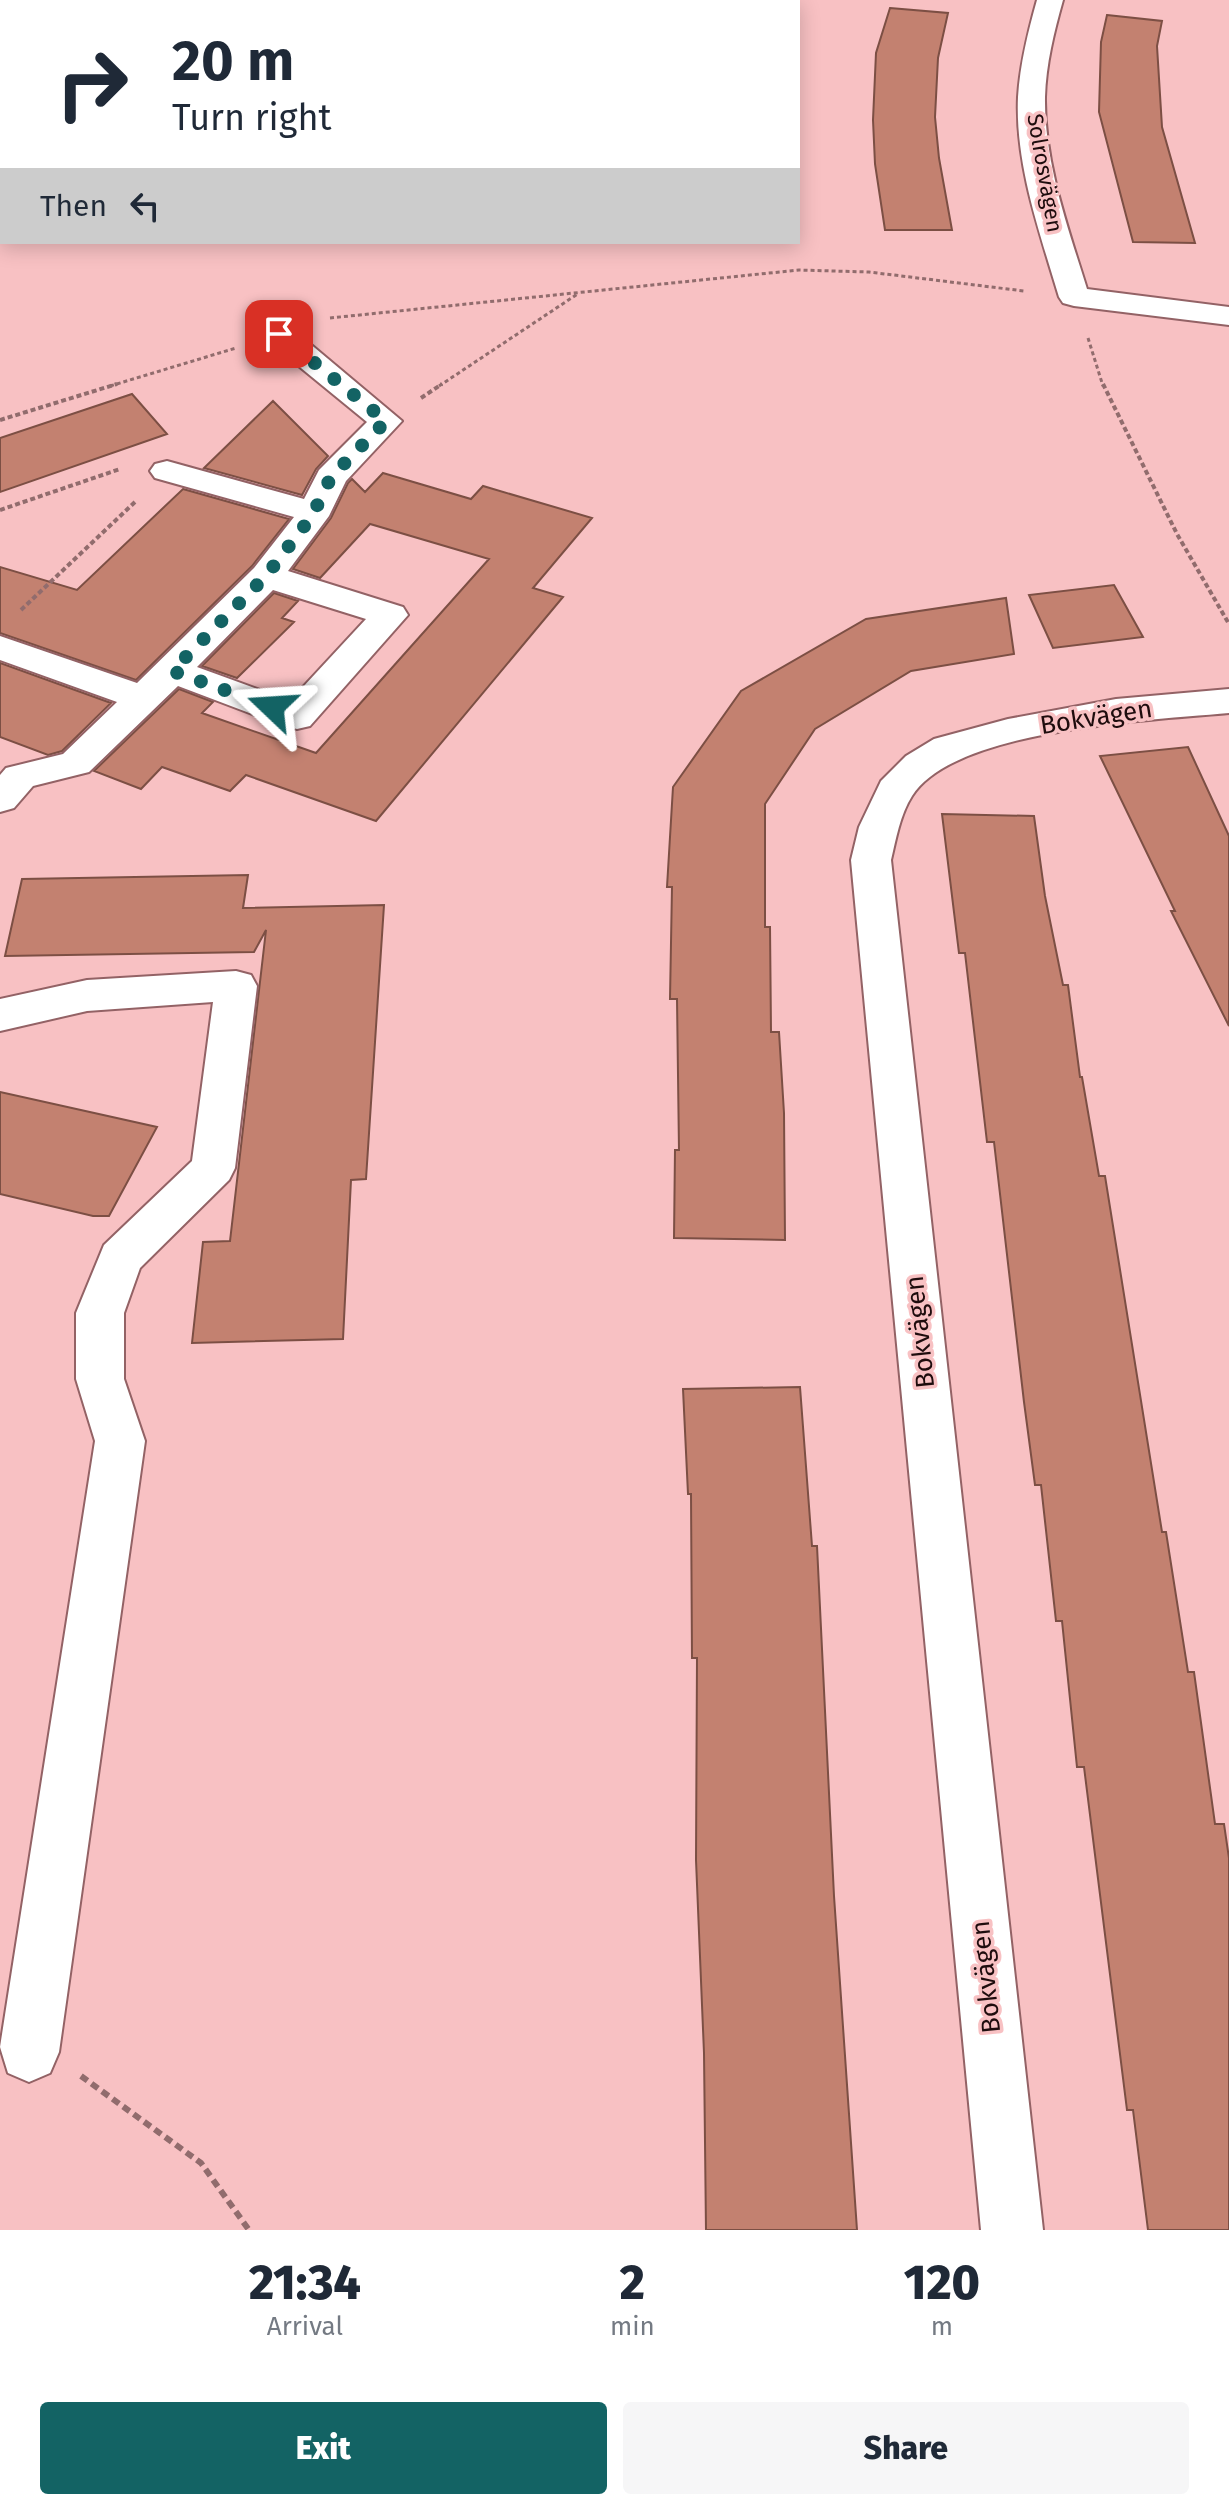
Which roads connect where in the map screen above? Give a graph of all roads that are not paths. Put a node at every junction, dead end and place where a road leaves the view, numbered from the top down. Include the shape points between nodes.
1 (1050, 0) edge
2 (1229, 316) edge
3 (279, 334) road end
4 (167, 471) road end
5 (314, 512) junction
6 (266, 576) junction
7 (6, 633) edge
8 (172, 671) junction
9 (142, 698) junction
10 (1229, 701) edge
11 (7, 782) edge
12 (0, 1015) edge
13 (29, 2052) road end
14 (1012, 2230) edge

1 - 2 street, Solrosvägen via 1039,40 1031,115 1047,203 1074,297
3 - 5 street via 386,421 331,477
4 - 5 street
5 - 6 street
6 - 8 street
6 - 8 street via 390,615 297,717
7 - 9 street
8 - 9 street
9 - 11 street via 76,763
10 - 14 street, Bokvägen via 1116,711 947,748 919,765 895,790 871,860
12 - 13 street via 139,989 236,986 213,1168 120,1258 100,1313 100,1379 120,1441

